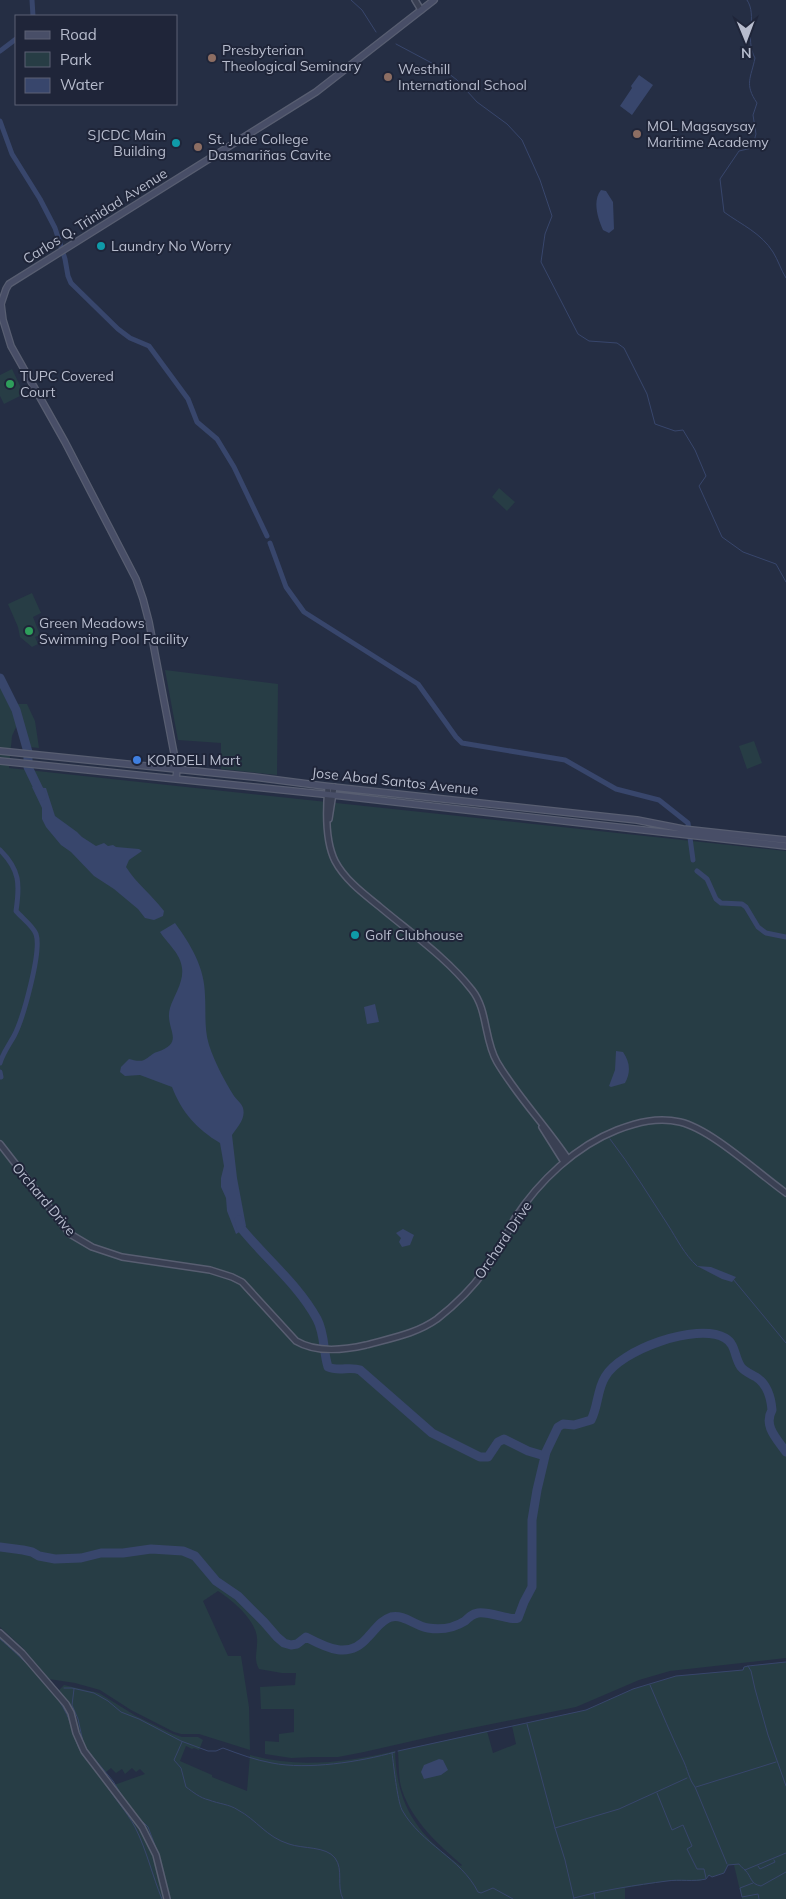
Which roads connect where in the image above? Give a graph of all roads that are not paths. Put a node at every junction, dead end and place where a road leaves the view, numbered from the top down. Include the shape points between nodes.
1 (415, 0) edge
2 (434, 0) edge
3 (426, 3) edge
4 (421, 10) junction
5 (0, 751) edge
6 (0, 761) edge
7 (177, 769) junction
8 (176, 779) junction
9 (331, 787) junction
10 (330, 795) junction
11 (682, 832) junction
12 (694, 833) junction
13 (786, 840) edge
14 (786, 846) edge
15 (0, 1144) edge
16 (566, 1161) junction
17 (786, 1193) edge
18 (0, 1633) edge
19 (167, 1899) edge

1 - 4 street
2 - 3 main road, Carlos Q. Trinidad Avenue
3 - 4 main road, Carlos Q. Trinidad Avenue
4 - 7 main road, Carlos Q. Trinidad Avenue via 298,104 9,284 1,304 11,346 65,442 144,599
5 - 7 main road, Jose Abad Santos Avenue
6 - 8 main road, Jose Abad Santos Avenue
7 - 8 main road, Carlos Q. Trinidad Avenue
7 - 9 main road, Jose Abad Santos Avenue
8 - 10 main road, Jose Abad Santos Avenue
9 - 10 street
9 - 11 main road, Jose Abad Santos Avenue via 637,820
10 - 11 main road, Jose Abad Santos Avenue
10 - 16 street via 327,810 329,840 336,862 348,879 452,968 474,992 496,1061 538,1120 552,1134
11 - 12 main road, Jose Abad Santos Avenue
12 - 13 main road, Jose Abad Santos Avenue
12 - 14 main road, Jose Abad Santos Avenue
15 - 16 street, Orchard Drive via 70,1234 92,1247 122,1257 210,1270 232,1277 242,1282 296,1341 316,1349 359,1346 417,1331 437,1318 477,1280 516,1217
16 - 17 street, Orchard Drive via 608,1133 635,1122 662,1119 681,1122 712,1138
18 - 19 street via 26,1657 66,1704 87,1756 142,1826 158,1864

